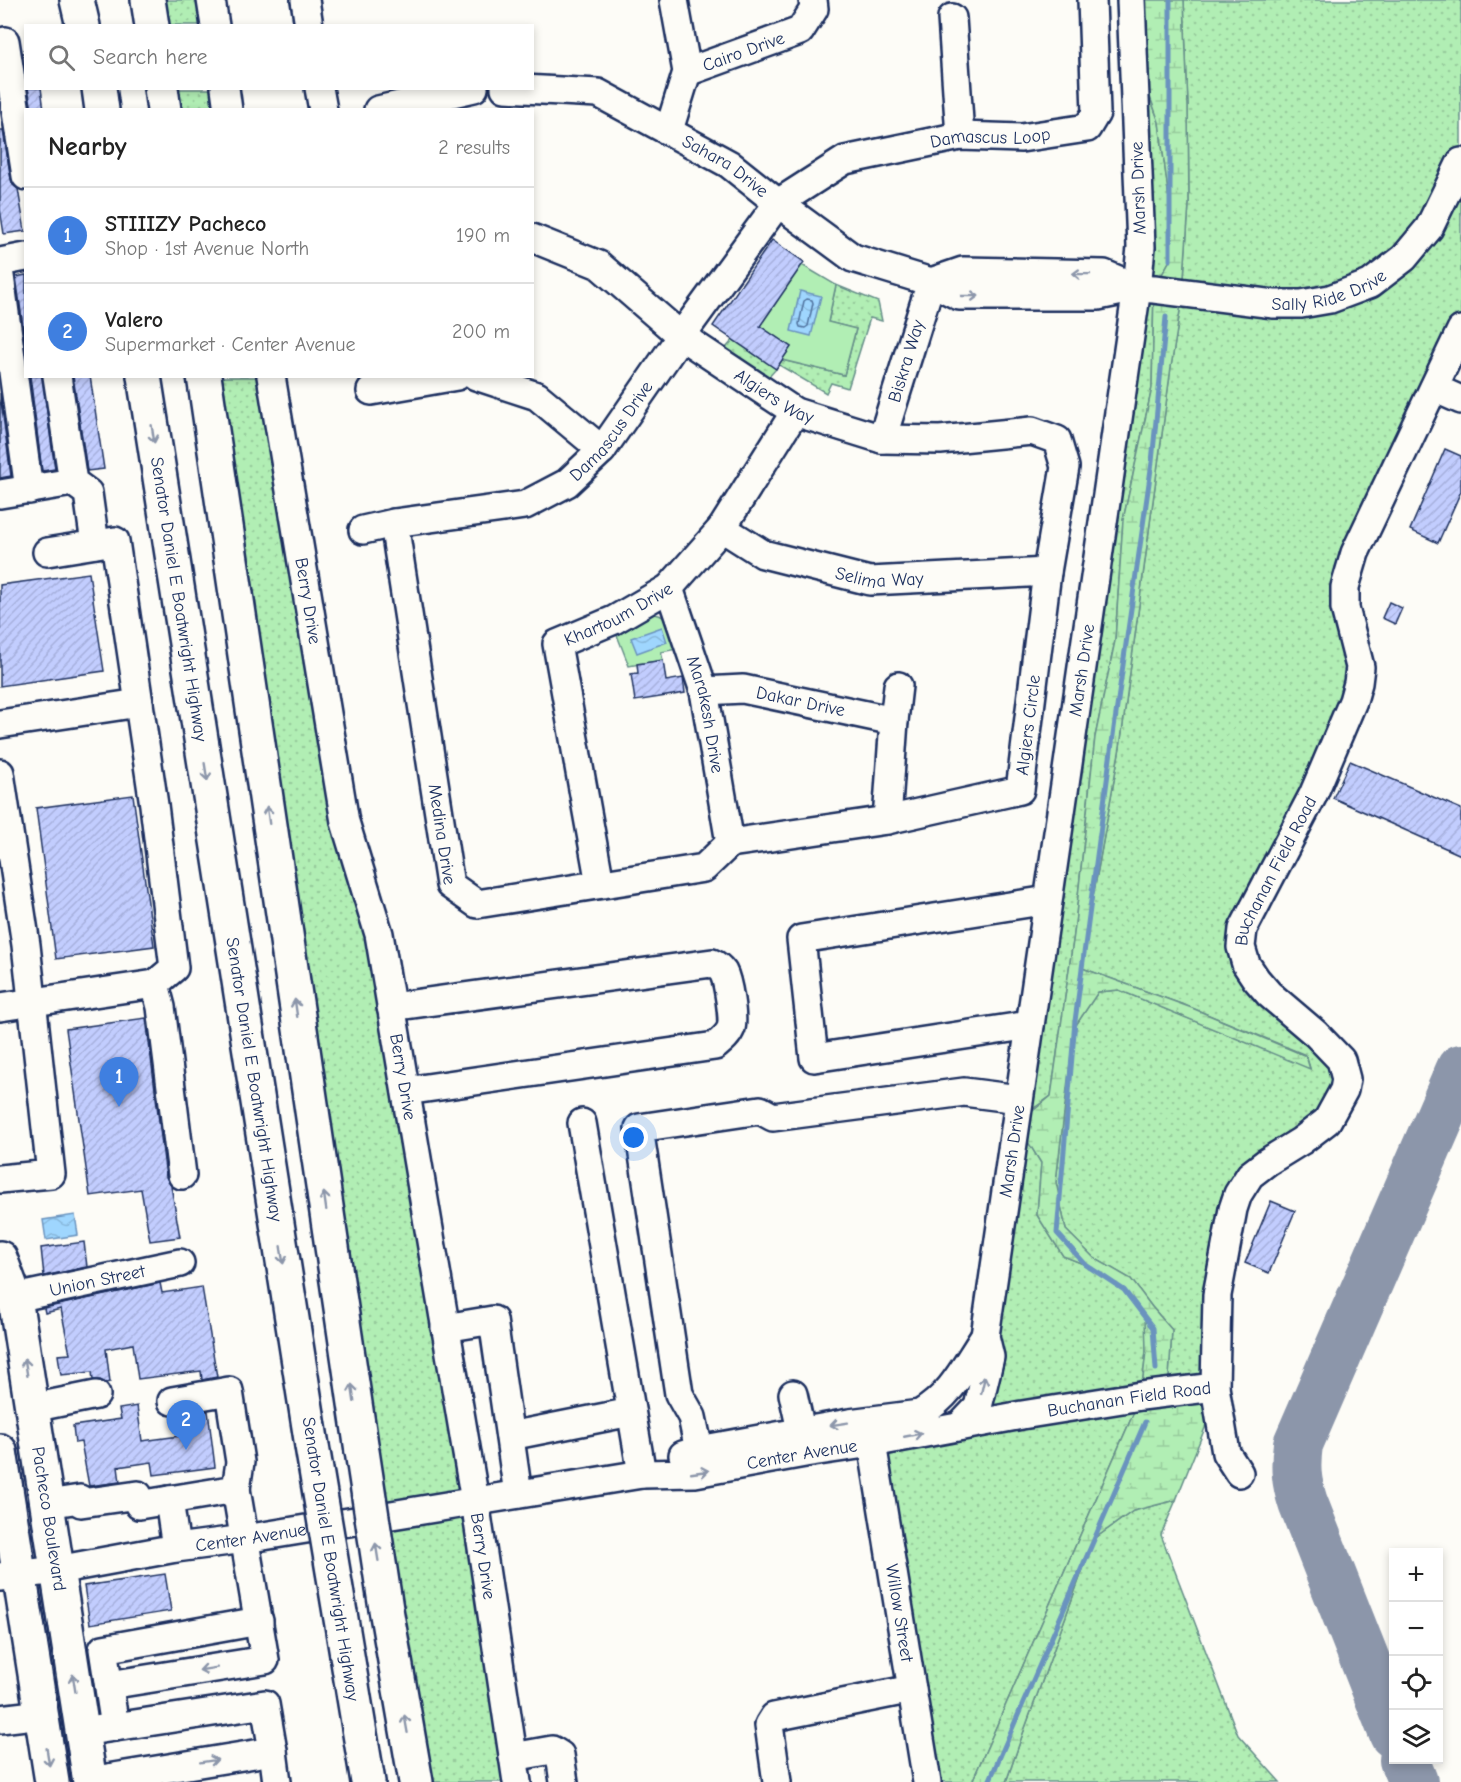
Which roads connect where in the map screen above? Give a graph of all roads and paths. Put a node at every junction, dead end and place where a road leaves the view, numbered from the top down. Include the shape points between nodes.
1 (77, 0) edge
2 (87, 0) edge
3 (148, 0) edge
4 (211, 0) edge
5 (305, 0) edge
6 (674, 0) edge
7 (813, 0) edge
8 (1092, 0) edge
9 (1131, 0) edge
10 (952, 18) dead end
11 (83, 24) edge
12 (90, 24) edge
13 (152, 24) edge
14 (215, 24) edge
15 (309, 24) edge
16 (0, 45) edge
17 (687, 72) junction
18 (99, 90) edge
19 (161, 90) edge
20 (225, 90) edge
21 (319, 90) edge
22 (465, 90) edge
23 (534, 90) edge
24 (102, 108) edge
25 (164, 108) edge
26 (228, 108) edge
27 (323, 108) edge
28 (387, 108) edge
29 (669, 130) junction
30 (960, 136) junction
31 (1461, 162) edge
32 (24, 163) edge
33 (1454, 197) edge
34 (778, 203) junction
35 (534, 239) edge
36 (24, 257) edge
37 (0, 262) edge
38 (0, 276) edge
39 (931, 282) junction
40 (1137, 288) junction
41 (1461, 330) edge
42 (681, 336) junction
43 (57, 378) edge
44 (144, 378) edge
45 (204, 378) edge
46 (271, 378) edge
47 (446, 378) edge
48 (482, 378) edge
49 (1434, 388) junction
50 (371, 391) dead end
51 (1461, 400) edge
52 (795, 412) junction
53 (882, 439) junction
54 (1057, 440) joint
55 (602, 450) junction
56 (73, 482) junction
57 (29, 490) junction
58 (0, 494) edge
59 (394, 523) junction
60 (722, 528) junction
61 (363, 530) dead end
62 (95, 544) junction
63 (47, 552) dead end
64 (1047, 572) junction
65 (669, 588) junction
66 (898, 686) dead end
67 (704, 691) junction
68 (139, 703) junction
69 (894, 721) junction
70 (0, 724) edge
71 (0, 773) edge
72 (887, 820) junction
73 (730, 843) junction
74 (600, 884) junction
75 (9, 888) edge
76 (1048, 900) junction
77 (155, 984) junction
78 (31, 1002) junction
79 (0, 1007) edge
80 (391, 1007) junction
81 (1030, 1025) junction
82 (406, 1091) junction
83 (1019, 1099) junction
84 (582, 1123) dead end
85 (182, 1175) dead end
86 (0, 1179) edge
87 (0, 1258) edge
88 (180, 1263) dead end
89 (15, 1298) junction
90 (446, 1328) junction
91 (985, 1336) junction
92 (1215, 1387) junction
93 (793, 1394) dead end
94 (96, 1395) dead end
95 (172, 1401) dead end
96 (936, 1404) joint
97 (32, 1408) junction
98 (631, 1412) junction
99 (960, 1426) junction
100 (801, 1430) junction
101 (510, 1436) junction
102 (872, 1443) junction
103 (699, 1450) junction
104 (0, 1451) edge
105 (1239, 1473) dead end
106 (642, 1474) junction
107 (236, 1489) junction
108 (518, 1494) junction
109 (169, 1500) junction
110 (475, 1501) junction
111 (47, 1504) junction
112 (245, 1539) junction
113 (176, 1548) junction
114 (57, 1570) junction
115 (10, 1576) edge
116 (259, 1621) junction
117 (109, 1685) junction
118 (912, 1689) junction
119 (42, 1714) junction
120 (0, 1719) edge
121 (115, 1727) junction
122 (82, 1731) junction
123 (273, 1751) junction
124 (515, 1769) edge
125 (90, 1781) edge
126 (52, 1782) edge
127 (277, 1782) edge
128 (368, 1782) edge
129 (416, 1782) edge
130 (564, 1782) edge
131 (777, 1782) edge
132 (927, 1782) edge

1 - 11 main road
2 - 12 main road
3 - 13 main road
4 - 14 street
5 - 15 street
6 - 17 street
7 - 17 street, Cairo Drive via 814,9 800,31
8 - 30 street, Damascus Loop via 1096,113 1087,128 1021,138
9 - 40 street, Marsh Drive via 1141,247
10 - 30 street
16 - 32 street via 5,41
17 - 29 street
18 - 24 main road
19 - 25 main road
20 - 26 street
21 - 27 street
22 - 28 street
23 - 29 street, Sahara Drive via 598,93
29 - 34 street, Sahara Drive via 729,164
30 - 34 street, Damascus Loop via 845,160
31 - 33 street, Sally Ride Drive
33 - 40 street, Sally Ride Drive via 1404,258 1370,284 1330,299 1274,304
34 - 39 street, Sahara Drive via 853,258
34 - 42 street, Damascus Drive
35 - 42 street, Algiers Way via 599,265
36 - 37 street
38 - 57 street
39 - 40 street via 963,271 1104,274
39 - 53 street, Biskra Way
40 - 76 street, Marsh Drive
41 - 49 street, Buchanan Field Road
42 - 52 street, Algiers Way
42 - 55 street, Damascus Drive
43 - 56 street
44 -> 128 main road, Senator Daniel E Boatwright Highway, bridge
129 -> 45 main road, bridge via 362,1451
46 - 80 street, Berry Drive via 345,822 379,934
47 - 50 street
48 - 55 street via 537,396
49 - 51 street
49 - 92 street, Buchanan Field Road via 1355,553 1345,588 1345,608 1360,667 1353,701 1313,795 1243,929 1241,947 1256,979 1341,1060 1346,1079 1327,1120 1250,1175 1238,1194 1217,1295
52 - 53 street, Algiers Way
52 - 60 street, Khartoum Drive
53 - 54 street, Algiers Way via 940,440 1032,431
54 - 64 street, Algiers Circle via 1065,467
55 - 59 street, Damascus Drive via 567,483 525,505
56 - 57 street
56 - 62 street via 88,493
57 - 58 street
59 - 61 street, Damascus Drive
59 - 74 street, Medina Drive via 450,885 477,904
60 - 64 street, Selima Way via 763,554 870,581
60 - 65 street, Khartoum Drive
62 - 63 street
62 - 68 street via 115,541
64 - 72 street, Algiers Circle via 1020,790
65 - 67 street, Marakesh Drive
65 - 74 street, Khartoum Drive via 614,620 557,644
66 - 69 street
67 - 69 street, Dakar Drive via 743,689
67 - 73 street, Marakesh Drive
68 - 70 street
68 - 77 street via 174,968
69 - 72 street
71 - 75 street
72 - 73 street, Algiers Circle
73 - 74 street, Medina Drive via 704,868
75 - 78 street via 26,945
76 - 81 street, Marsh Drive
76 - 81 street via 801,939 814,1058
77 - 78 street
77 - 85 street via 162,1007
78 - 79 street
78 - 86 street via 51,1174
80 - 82 street, Berry Drive
80 - 82 street via 712,963 727,981 732,1023 716,1046
81 - 83 street, Marsh Drive
82 - 90 street, Berry Drive
83 - 91 street, Marsh Drive
83 - 103 street via 964,1092 773,1117 760,1110 639,1128 679,1394 692,1417
84 - 98 street
87 - 89 main road, Pacheco Boulevard
88 - 89 street, Union Street
97 -> 89 main road, Pacheco Boulevard
90 - 101 street via 493,1320
90 - 110 street, Berry Drive
91 - 96 street, Marsh Drive via 956,1382
99 -> 91 street, Marsh Drive via 978,1407 990,1357
92 - 99 street, Buchanan Field Road
92 - 105 street via 1226,1454
93 - 100 street
94 - 97 street
95 - 107 street via 228,1391 240,1462
96 -> 100 street, Center Avenue via 920,1414
97 - 111 main road, Pacheco Boulevard
98 - 101 street
98 - 106 street
102 -> 99 street, Center Avenue
100 - 103 street, Center Avenue
101 - 108 street
106 -> 102 street, Center Avenue via 695,1473
102 - 118 street, Willow Street
103 - 106 street, Center Avenue
104 - 115 main road, Pacheco Boulevard
106 - 108 street, Center Avenue
107 - 109 street
107 - 112 street
108 - 110 street, Center Avenue
109 - 111 street via 138,1500 140,1512 83,1520 81,1501
109 - 113 street
110 - 112 street, Center Avenue
110 - 124 street, Berry Drive
111 - 114 main road, Pacheco Boulevard
112 - 113 street, Center Avenue
112 - 116 street
113 - 114 street, Center Avenue
114 - 115 street, Center Avenue
122 -> 114 main road, Pacheco Boulevard
115 - 119 main road, Pacheco Boulevard
116 - 117 street via 103,1649
116 -> 117 street via 265,1660
117 - 121 street
118 - 131 street via 774,1717 769,1725
118 - 132 street, Willow Street
119 - 120 street
119 -> 126 main road, Pacheco Boulevard
121 - 122 street
121 - 123 street via 265,1704
122 - 125 main road, Pacheco Boulevard
125 -> 123 street
123 - 127 street
124 - 130 street via 552,1750 560,1755

